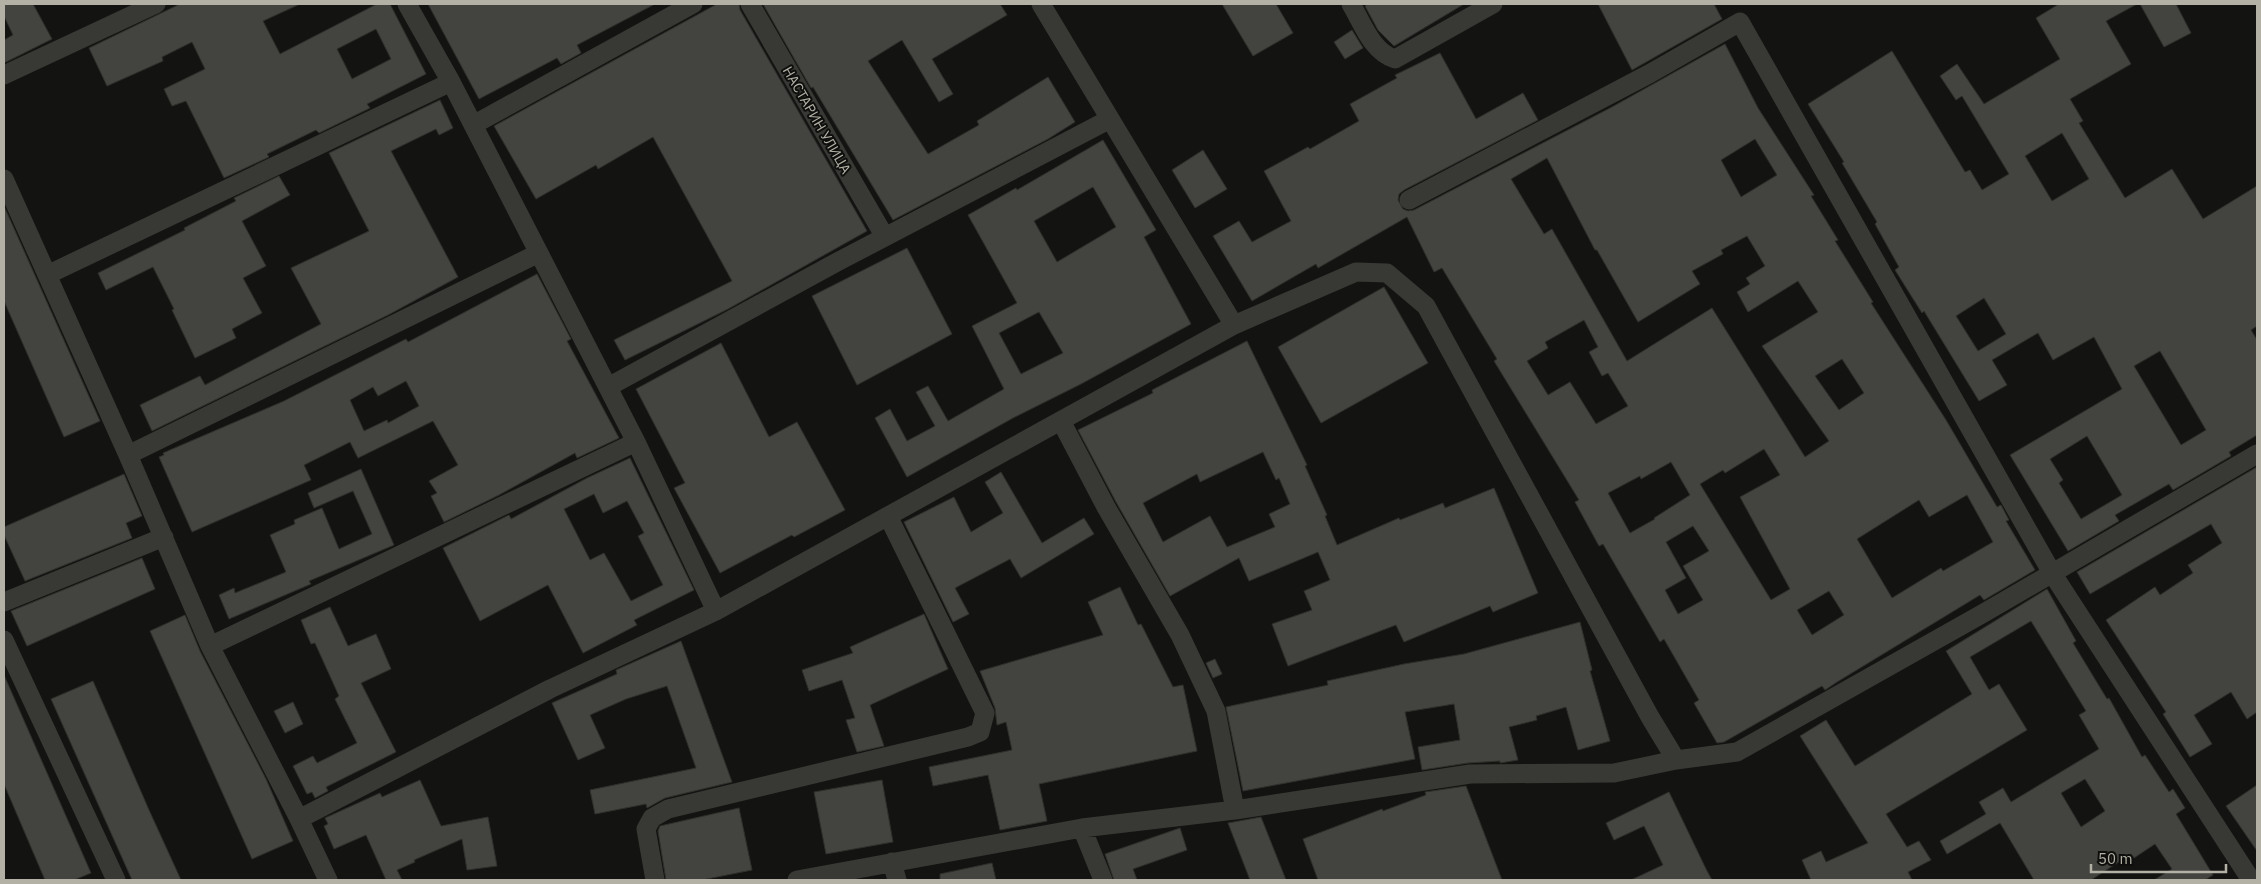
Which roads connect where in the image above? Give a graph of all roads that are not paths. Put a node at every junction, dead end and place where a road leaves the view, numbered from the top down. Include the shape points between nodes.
1 (156, 4) edge
2 (407, 4) edge
3 (693, 4) edge
4 (750, 4) edge
5 (1041, 4) edge
6 (1351, 4) edge
7 (1494, 4) edge
8 (4, 75) edge
9 (451, 82) junction
10 (1110, 120) junction
11 (473, 125) junction
12 (4, 179) edge
13 (1409, 200) dead end
14 (885, 237) junction
15 (539, 253) junction
16 (47, 275) junction
17 (1234, 325) junction
18 (608, 387) junction
19 (1061, 420) junction
20 (636, 442) junction
21 (2257, 454) edge
22 (128, 455) junction
23 (888, 516) junction
24 (164, 537) junction
25 (2052, 573) junction
26 (4, 602) edge
27 (716, 611) junction
28 (4, 640) edge
29 (210, 646) junction
30 (1676, 760) junction
31 (1235, 810) junction
32 (299, 819) junction
33 (1082, 828) junction
34 (894, 871) edge
35 (116, 880) edge
36 (328, 880) edge
37 (655, 880) edge
38 (797, 880) edge
39 (1103, 880) edge
40 (2250, 880) edge

1 - 8 street
2 - 9 street
3 - 11 street
4 - 14 street, НАСТАРИН УЛИЦА
5 - 10 street
6 - 7 street via 1376,48 1395,59
9 - 11 street
9 - 16 street
10 - 14 street
10 - 17 street
11 - 15 street
12 - 16 street
13 - 25 street via 1649,74 1740,22
14 - 18 street
15 - 18 street
15 - 22 street
16 - 22 street
17 - 19 street
17 - 30 street via 1356,272 1388,273 1426,306
18 - 20 street
19 - 23 street
19 - 31 street via 1106,508 1180,635 1216,711
20 - 27 street
20 - 29 street
21 - 25 street
22 - 24 street
23 - 27 street
23 - 37 street via 985,713 980,732 668,809 652,818 646,830
24 - 26 street
24 - 29 street
25 - 30 street via 1737,752
25 - 40 street
27 - 32 street via 550,689
28 - 35 street
29 - 32 street
30 - 31 street via 1614,773 1470,774
31 - 33 street
32 - 36 street
33 - 34 street
33 - 39 street
34 - 38 street

